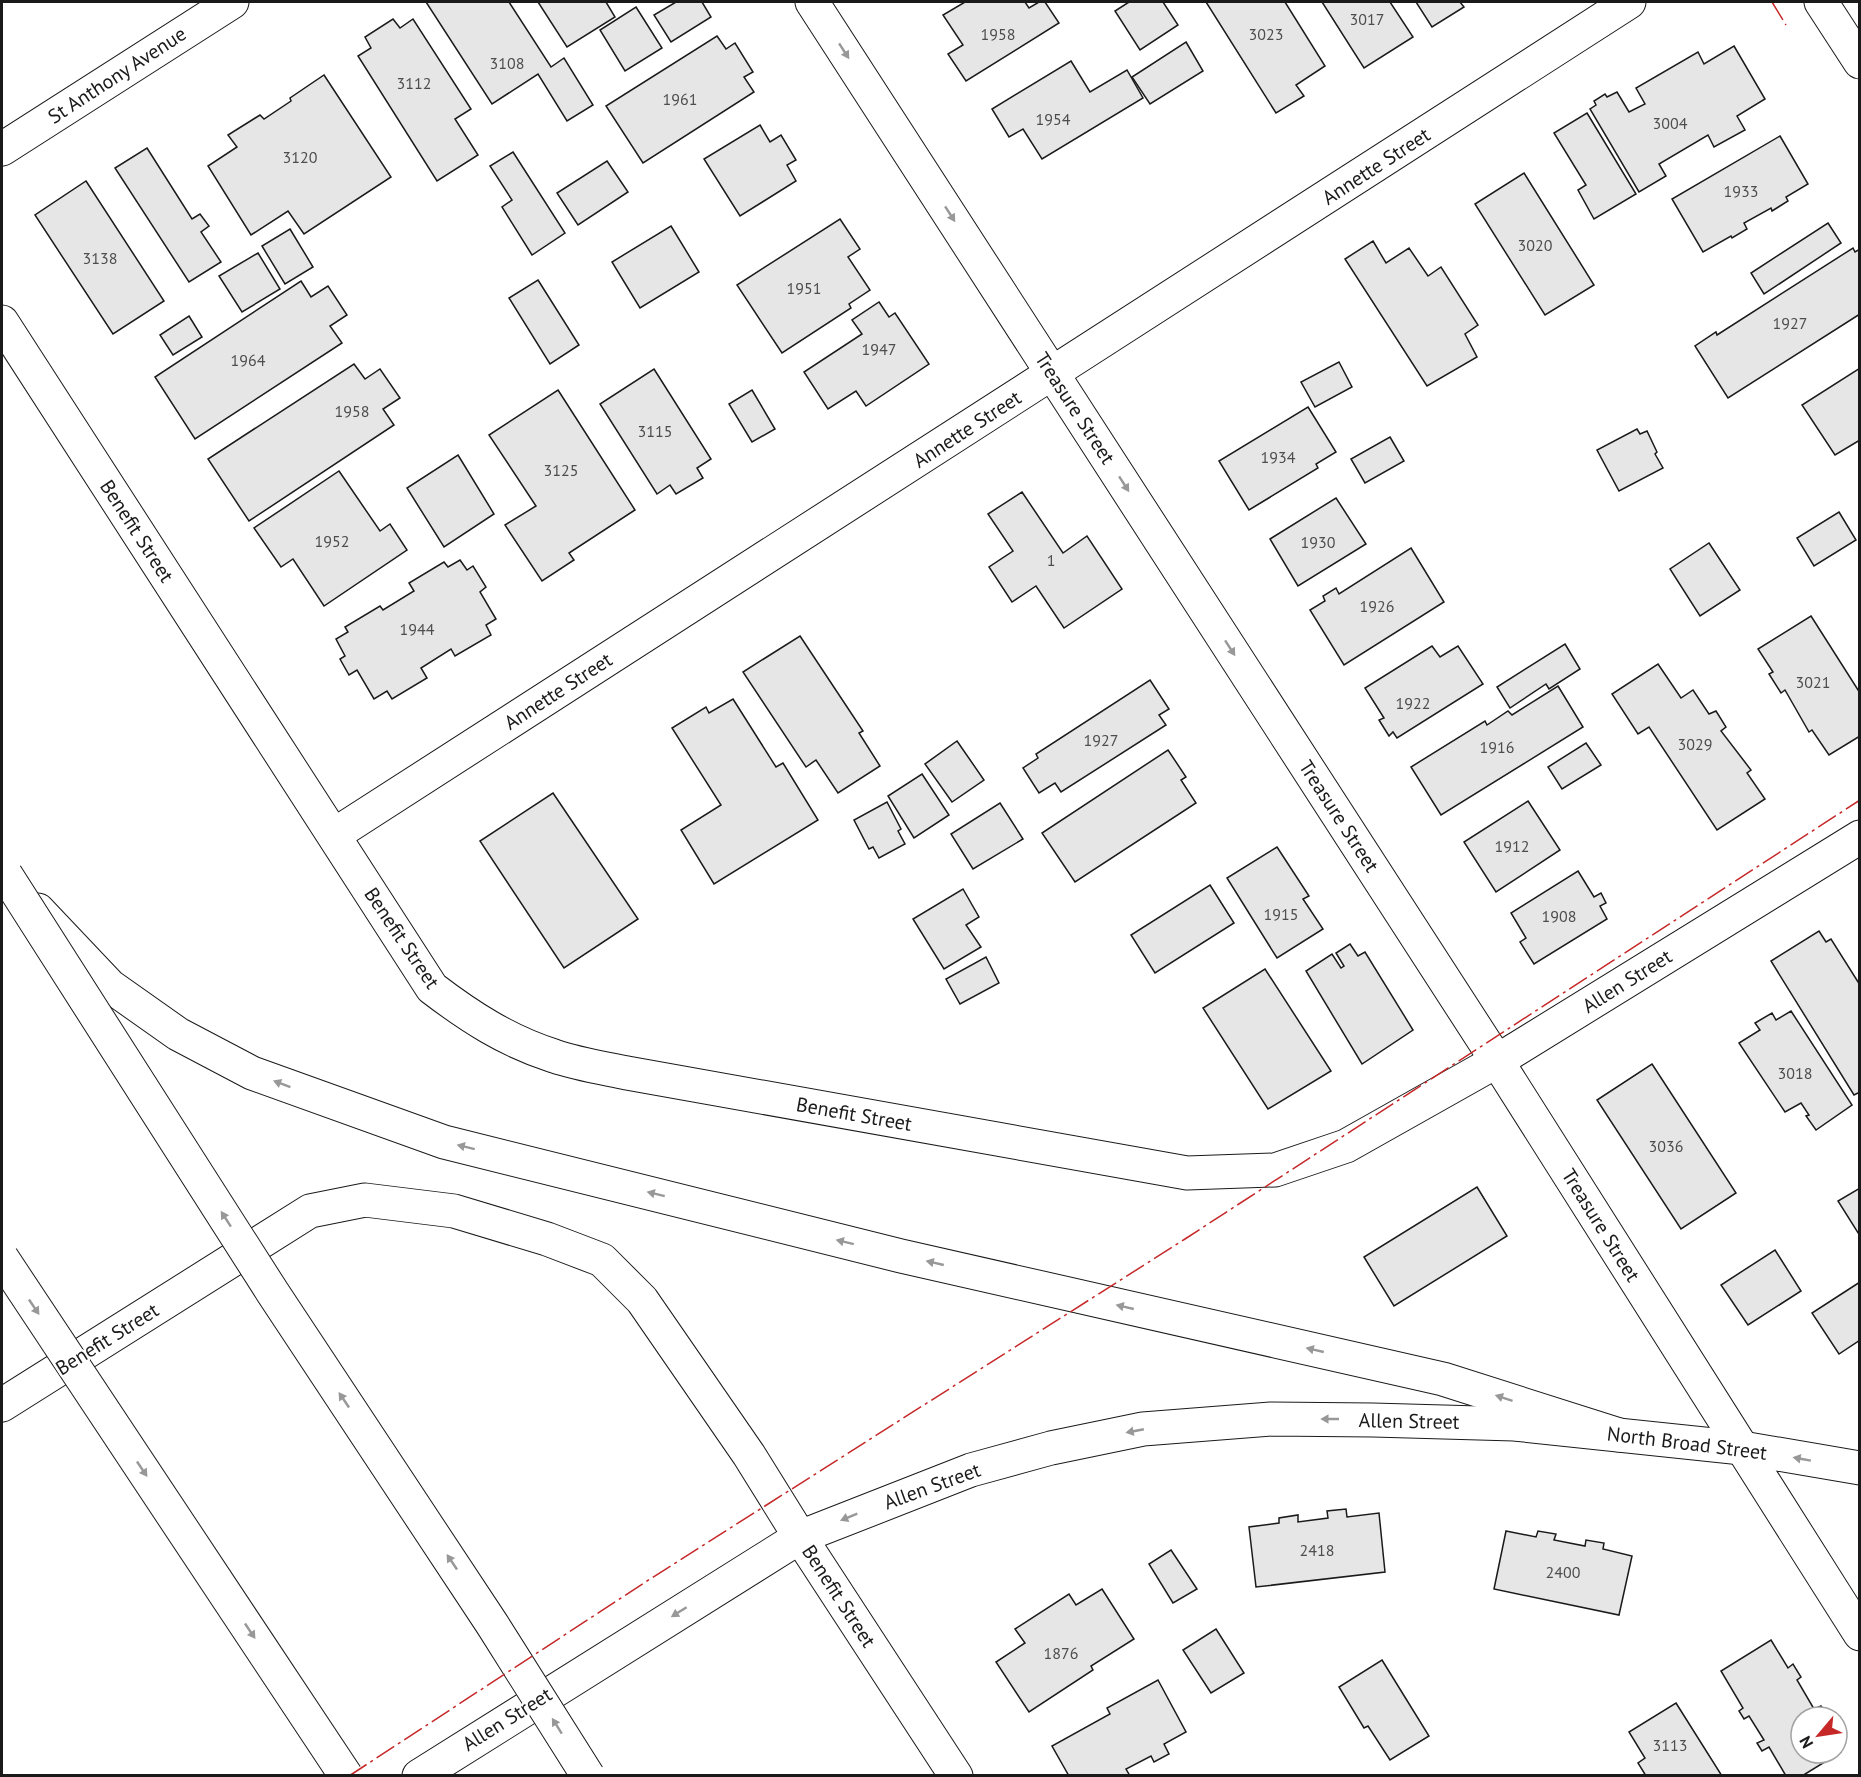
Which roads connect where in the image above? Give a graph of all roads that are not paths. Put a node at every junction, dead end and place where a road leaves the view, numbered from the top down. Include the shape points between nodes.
1 (232, 2) edge
2 (812, 2) edge
3 (1629, 2) edge
4 (1821, 2) edge
5 (1860, 62) edge
6 (2, 149) edge
7 (2, 322) edge
8 (1053, 374) junction
9 (334, 835) junction
10 (1860, 837) edge
11 (4, 872) edge
12 (1497, 1061) junction
13 (1187, 1173) joint
14 (2, 1258) edge
15 (2, 1405) edge
16 (1514, 1424) joint
17 (1620, 1435) junction
18 (1742, 1448) junction
19 (1860, 1468) edge
20 (800, 1537) junction
21 (1860, 1634) edge
22 (346, 1776) edge
23 (418, 1776) edge
24 (588, 1776) edge
25 (956, 1776) edge

1 - 6 main road, St Anthony Avenue
2 -> 8 main road, Treasure Street
3 - 8 main road, Annette Street
4 - 5 main road
7 - 9 main road, Benefit Street
8 - 9 main road, Annette Street
8 -> 12 main road, Treasure Street
9 - 13 main road, Benefit Street via 432,988 471,1018 554,1056 627,1073
10 - 12 main road, Allen Street
17 -> 11 main road, bridge via 1443,1379 902,1256 444,1142 252,1073 178,1034 110,986
24 -> 11 main road, bridge
12 - 13 main road, Allen Street via 1346,1146 1275,1170
12 - 18 main road, Treasure Street
14 -> 22 main road, bridge
15 - 20 main road, Benefit Street via 310,1211 365,1200 454,1211 602,1260 642,1300 749,1455
16 - 17 main road, North Broad Street
16 -> 20 main road, Allen Street via 1271,1419 1143,1429 971,1470
17 - 18 main road, North Broad Street
19 -> 18 main road, North Broad Street
18 - 21 main road, Treasure Street
20 -> 23 main road, Allen Street
20 - 25 main road, Benefit Street

